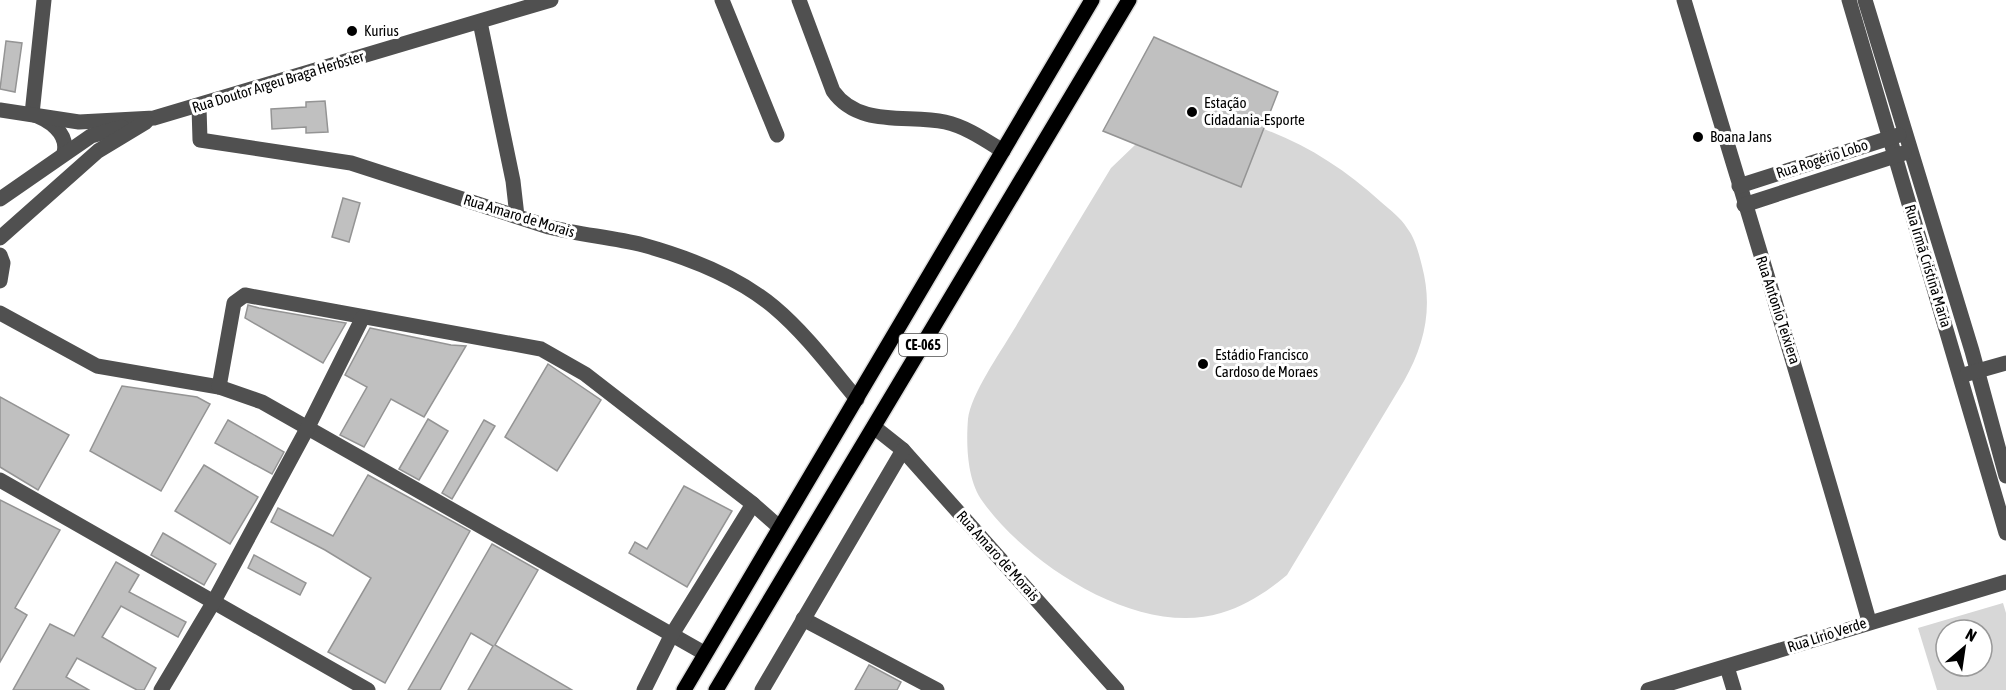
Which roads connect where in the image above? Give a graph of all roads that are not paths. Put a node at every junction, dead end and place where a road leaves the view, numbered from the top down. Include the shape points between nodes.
1 (44, 0) edge
2 (551, 0) edge
3 (722, 0) edge
4 (799, 0) edge
5 (1092, 0) edge
6 (1129, 0) edge
7 (1684, 0) edge
8 (1849, 0) edge
9 (1865, 0) edge
10 (480, 22) junction
11 (200, 106) junction
12 (0, 110) edge
13 (32, 114) junction
14 (154, 118) junction
15 (777, 135) dead end
16 (1897, 135) junction
17 (1003, 151) junction
18 (64, 153) junction
19 (1902, 154) junction
20 (1739, 186) junction
21 (0, 199) edge
22 (1744, 205) junction
23 (517, 216) junction
24 (0, 238) edge
25 (0, 255) edge
26 (1945, 266) junction
27 (1928, 270) junction
28 (0, 281) edge
29 (0, 313) edge
30 (363, 317) junction
31 (2006, 363) edge
32 (1977, 371) junction
33 (1962, 376) junction
34 (219, 387) junction
35 (857, 399) junction
36 (308, 427) junction
37 (874, 427) junction
38 (903, 450) junction
39 (2006, 476) edge
40 (0, 480) edge
41 (753, 504) junction
42 (779, 527) junction
43 (2006, 532) edge
44 (2006, 582) edge
45 (213, 603) junction
46 (803, 619) junction
47 (1869, 621) junction
48 (671, 636) junction
49 (705, 653) junction
50 (1727, 667) junction
51 (162, 690) edge
52 (368, 690) edge
53 (644, 690) edge
54 (684, 690) edge
55 (716, 690) edge
56 (762, 690) edge
57 (937, 690) edge
58 (1117, 690) edge
59 (1648, 690) edge
60 (1734, 690) edge

1 - 13 street
2 - 10 street, Rua Doutor Argeu Braga Herbster
3 - 15 street
4 - 17 street via 833,91 847,106 865,114 945,122 975,133
5 - 17 main road, CE-065
6 - 37 main road, CE-065
7 - 20 street, Rua Antonio Teixiera
8 - 16 street, Rua Irmã Cristina Maria
9 - 16 street, Rua Irmã Cristina Maria
10 - 11 street, Rua Doutor Argeu Braga Herbster
10 - 23 street
11 - 14 street, Rua Doutor Argeu Braga Herbster
11 - 23 street, Rua Amaro de Morais via 200,140 351,163
12 - 13 street, Rua Doutor Argeu Braga Herbster
13 - 14 street, Rua Doutor Argeu Braga Herbster via 79,122
13 - 18 street via 57,129 66,147
14 - 18 street via 91,136
14 - 24 street via 98,150
16 - 19 street, Rua Irmã Cristina Maria
16 - 20 street, Rua Rogério Lobo
17 - 35 main road, CE-065
18 - 21 street
19 - 22 street, Rua Rogério Lobo
19 - 26 street, Rua Irmã Cristina Maria
19 - 27 street, Rua Irmã Cristina Maria
20 - 22 street, Rua Antonio Teixiera
22 - 47 street, Rua Antonio Teixiera via 1803,386
23 - 35 street, Rua Amaro de Morais via 578,235 668,252 744,285 783,316
25 - 28 street
26 - 27 street
26 - 32 street, Rua Irmã Cristina Maria
27 - 33 street, Rua Irmã Cristina Maria
29 - 34 street via 97,366
30 - 34 street via 240,296 234,303
30 - 36 street
30 - 41 street via 541,349 555,355
31 - 32 street
32 - 33 street
32 - 39 street, Rua Irmã Cristina Maria
33 - 43 street, Rua Irmã Cristina Maria
34 - 36 street via 242,393
35 - 42 main road, CE-065
36 - 45 street
36 - 48 street
37 - 38 street, Rua Amaro de Morais
37 - 55 main road, CE-065
38 - 46 street
38 - 58 street, Rua Amaro de Morais
40 - 45 street
41 - 42 street
41 - 48 street
42 - 49 main road, CE-065
44 - 47 street, Rua Lírio Verde
45 - 51 street
45 - 52 street
46 - 56 street
46 - 57 street
47 - 50 street, Rua Lírio Verde
48 - 49 street
48 - 53 street
49 - 54 main road, CE-065
50 - 59 street, Rua Lírio Verde
50 - 60 street

